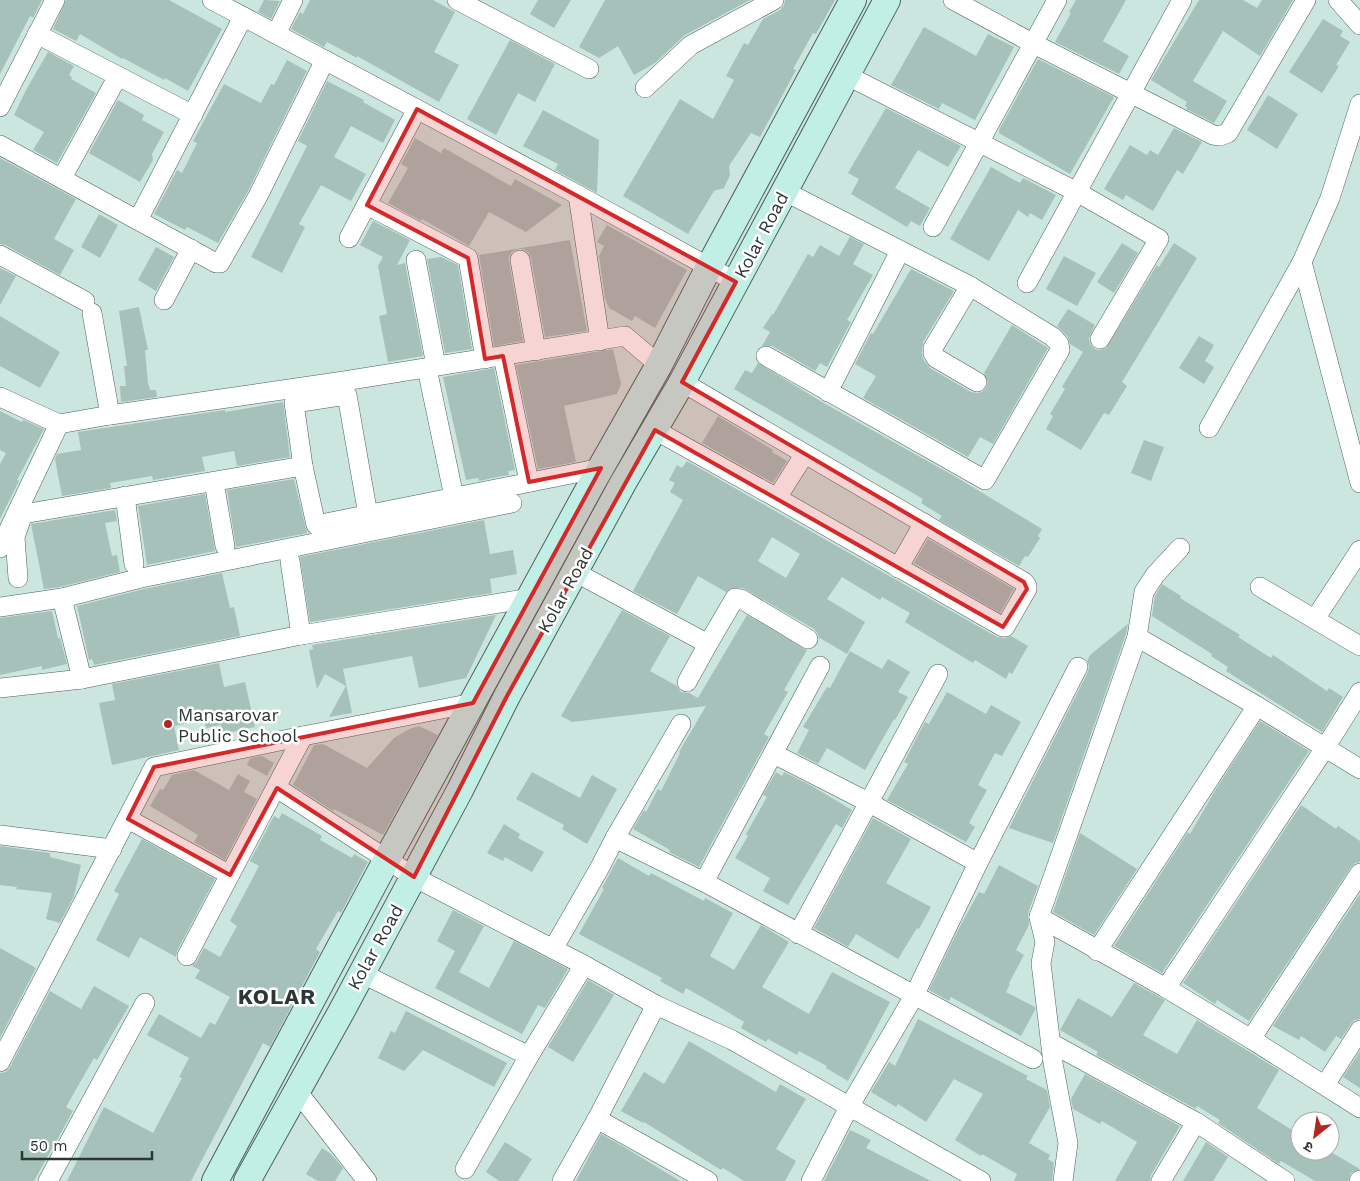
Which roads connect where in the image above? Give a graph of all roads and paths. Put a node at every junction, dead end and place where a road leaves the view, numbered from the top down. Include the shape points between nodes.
1 (55, 0) edge
2 (212, 0) edge
3 (293, 0) edge
4 (457, 0) edge
5 (774, 0) edge
6 (853, 0) edge
7 (887, 0) edge
8 (952, 0) edge
9 (1057, 0) edge
10 (1182, 0) edge
11 (1306, 0) edge
12 (1338, 0) edge
13 (243, 17) junction
14 (1360, 25) edge
15 (37, 34) junction
16 (276, 34) junction
17 (1034, 44) junction
18 (325, 60) junction
19 (589, 69) dead end
20 (846, 75) junction
21 (118, 76) junction
22 (645, 88) dead end
23 (1132, 93) junction
24 (1360, 104) edge
25 (0, 107) edge
26 (418, 109) junction
27 (193, 114) junction
28 (978, 143) junction
29 (0, 145) edge
30 (62, 178) junction
31 (784, 191) junction
32 (1077, 192) junction
33 (578, 195) junction
34 (367, 205) junction
35 (138, 220) junction
36 (933, 227) dead end
37 (349, 238) dead end
38 (192, 249) junction
39 (900, 250) junction
40 (0, 255) edge
41 (416, 260) dead end
42 (520, 260) dead end
43 (1302, 262) junction
44 (709, 267) junction
45 (736, 282) junction
46 (1027, 284) dead end
47 (970, 286) junction
48 (164, 300) dead end
49 (1100, 339) dead end
50 (600, 341) junction
51 (536, 352) junction
52 (766, 356) dead end
53 (494, 358) junction
54 (659, 365) junction
55 (432, 372) junction
56 (682, 382) junction
57 (976, 382) dead end
58 (828, 392) junction
59 (0, 397) edge
60 (110, 414) junction
61 (59, 424) junction
62 (1209, 428) dead end
63 (655, 430) junction
64 (804, 455) junction
65 (303, 466) junction
66 (601, 468) junction
67 (214, 482) junction
68 (530, 482) junction
69 (1360, 483) edge
70 (125, 496) junction
71 (454, 497) junction
72 (777, 498) junction
73 (512, 502) dead end
74 (368, 515) junction
75 (924, 523) junction
76 (225, 546) dead end
77 (0, 548) edge
78 (1180, 548) dead end
79 (1360, 550) edge
80 (290, 561) dead end
81 (134, 564) dead end
82 (898, 568) junction
83 (575, 572) junction
84 (18, 578) dead end
85 (1260, 587) dead end
86 (62, 598) junction
87 (531, 598) junction
88 (0, 607) edge
89 (1315, 619) junction
90 (301, 635) junction
91 (1137, 637) junction
92 (808, 639) dead end
93 (708, 644) junction
94 (1360, 646) edge
95 (820, 666) dead end
96 (1078, 667) dead end
97 (938, 674) dead end
98 (82, 679) junction
99 (687, 682) dead end
100 (0, 688) edge
101 (1360, 692) edge
102 (473, 703) junction
103 (1256, 706) junction
104 (681, 724) dead end
105 (303, 736) junction
106 (1325, 748) junction
107 (774, 754) junction
108 (1360, 769) edge
109 (277, 788) junction
110 (868, 802) junction
111 (128, 819) junction
112 (0, 834) edge
113 (615, 838) junction
114 (112, 849) junction
115 (388, 859) junction
116 (978, 863) junction
117 (1360, 873) edge
118 (230, 875) junction
119 (414, 877) junction
120 (704, 882) junction
121 (1038, 917) junction
122 (798, 934) junction
123 (553, 949) junction
124 (1098, 951) junction
125 (187, 956) dead end
126 (584, 965) junction
127 (361, 973) junction
128 (1166, 988) junction
129 (914, 996) junction
130 (145, 1003) dead end
131 (656, 1005) junction
132 (1360, 1030) edge
133 (1251, 1039) junction
134 (1051, 1043) junction
135 (529, 1056) junction
136 (1033, 1059) dead end
137 (0, 1062) edge
138 (1325, 1085) junction
139 (297, 1091) junction
140 (849, 1107) junction
141 (1360, 1108) edge
142 (597, 1119) junction
143 (1196, 1122) junction
144 (465, 1169) dead end
145 (1258, 1174) edge
146 (253, 1178) edge
147 (48, 1181) edge
148 (215, 1181) edge
149 (367, 1181) edge
150 (562, 1181) edge
151 (708, 1181) edge
152 (811, 1181) edge
153 (981, 1181) edge
154 (1062, 1181) edge
155 (1162, 1181) edge
156 (1285, 1181) edge

1 - 15 street
2 - 13 street
3 - 16 street
4 - 19 street
5 - 22 street via 691,45
6 - 44 main road, Kolar Road
7 - 20 main road, Kolar Road
8 - 17 street
9 - 17 street
10 - 23 street
11 - 23 street via 1228,133 1212,135
12 - 14 street
13 - 16 street
13 - 27 street
15 - 21 street
15 - 25 street
16 - 18 street
17 - 23 street
17 - 28 street
18 - 26 street
18 - 38 street via 258,196 220,263
20 - 28 street
20 - 31 main road, Kolar Road
21 - 27 street
21 - 30 street
23 - 32 street
24 - 43 street via 1330,198
26 - 33 street
26 - 34 street
27 - 35 street
28 - 32 street
28 - 36 street
29 - 30 street
30 - 35 street
31 - 39 street
31 - 45 main road, Kolar Road
32 - 46 street
32 - 49 street via 1159,239
33 - 44 street
33 - 50 street
34 - 37 street
34 - 53 street via 468,258
35 - 38 street
38 - 48 street
39 - 47 street
39 - 58 street
40 - 60 street via 89,307
41 - 55 street
42 - 51 street
43 - 62 street
43 - 69 street
44 - 45 street
44 - 54 main road, Kolar Road
45 - 56 main road, Kolar Road
47 - 57 street via 933,353
47 - 58 street via 1053,337 1060,350 985,480
50 - 51 street
50 - 54 street via 625,336
51 - 53 street
52 - 58 street
53 - 55 street
53 - 68 street
54 - 66 main road, Kolar Road
55 - 60 street
55 - 71 street
56 - 63 main road, Kolar Road
56 - 64 street
59 - 61 street
60 - 61 street
61 - 77 street
63 - 72 street
63 - 83 main road, Kolar Road
64 - 72 street
64 - 75 street
65 - 67 street
65 - 74 street via 316,525
65 - 74 street via 294,403 347,395
66 - 68 street
66 - 87 main road, Kolar Road
67 - 70 street
67 - 76 street
68 - 71 street
70 - 81 street
70 - 84 street via 23,514 15,537
71 - 74 street
72 - 82 street
73 - 86 street via 140,578
75 - 82 street
75 - 82 street via 1024,582 1027,590 1004,628
78 - 91 street via 1144,592
79 - 89 street
80 - 90 street
83 - 93 street
83 - 119 main road, Kolar Road
85 - 89 street
86 - 88 street
86 - 98 street
87 - 90 street
87 - 102 main road, Kolar Road
89 - 94 street
90 - 98 street
91 - 103 street
91 - 121 street
92 - 93 street via 736,598
93 - 99 street
95 - 107 street
96 - 116 street
97 - 110 street
98 - 100 street
101 - 106 street
102 - 105 street
102 - 115 main road, Kolar Road
103 - 106 street
103 - 124 street
104 - 113 street
105 - 109 street
105 - 111 street via 154,767
106 - 108 street
106 - 128 street
107 - 110 street
107 - 120 street
109 - 115 street
109 - 118 street
110 - 116 street
110 - 122 street
111 - 114 street
111 - 118 street
112 - 114 street
113 - 120 street
113 - 123 street
114 - 137 street
115 - 119 street
115 - 148 main road, Kolar Road
116 - 129 street
117 - 133 street
118 - 125 street
119 - 123 street
119 - 127 main road, Kolar Road
120 - 122 street
121 - 124 street
121 - 134 street via 1045,942 1041,963
122 - 129 street
123 - 126 street
124 - 128 street
126 - 131 street
126 - 135 street
127 - 135 street
127 - 139 main road, Kolar Road
128 - 133 street
129 - 136 street
129 - 140 street
130 - 147 street
131 - 140 street via 732,1040
131 - 142 street
132 - 138 street
133 - 138 street
134 - 143 street
134 - 154 street via 1068,1144
135 - 144 street
138 - 141 street
139 - 146 main road, Kolar Road
139 - 149 street
140 - 152 street
140 - 153 street
142 - 150 street
142 - 151 street
143 - 145 street
143 - 155 street
145 - 156 street

